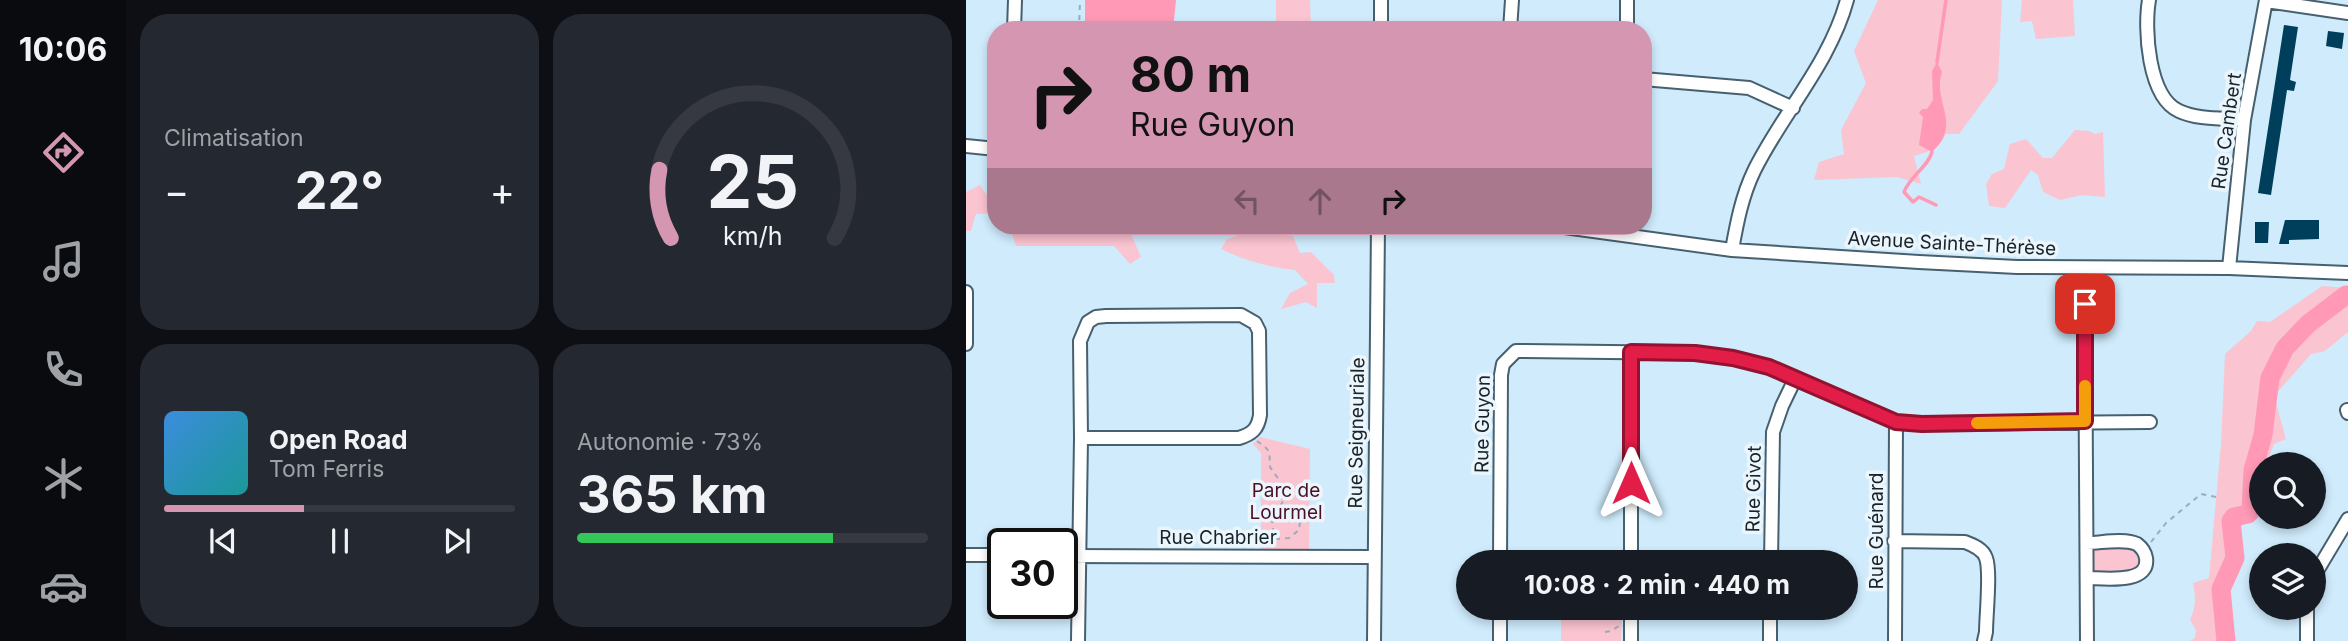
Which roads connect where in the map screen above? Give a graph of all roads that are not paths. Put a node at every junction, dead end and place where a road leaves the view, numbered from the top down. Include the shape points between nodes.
1 (1015, 0) edge
2 (1381, 0) edge
3 (1512, 0) edge
4 (1627, 0) edge
5 (1847, 0) edge
6 (2149, 0) edge
7 (2266, 1) edge
8 (2348, 13) edge
9 (1014, 21) edge
10 (1381, 21) edge
11 (1511, 21) edge
12 (1627, 21) edge
13 (1652, 80) edge
14 (1793, 108) junction
15 (2244, 120) junction
16 (966, 146) edge
17 (987, 148) edge
18 (1378, 235) edge
19 (1622, 235) edge
20 (1732, 250) junction
21 (2229, 268) junction
22 (2348, 273) edge
23 (966, 292) edge
24 (2085, 304) road end
25 (966, 344) edge
26 (1631, 352) junction
27 (1796, 379) junction
28 (2085, 421) junction
29 (1896, 422) junction
30 (2150, 422) dead end
31 (1081, 438) junction
32 (2348, 519) edge
33 (1894, 541) junction
34 (2087, 544) junction
35 (1500, 550) edge
36 (1631, 550) edge
37 (1771, 550) edge
38 (966, 555) edge
39 (987, 555) edge
40 (1079, 556) junction
41 (2326, 556) edge
42 (1374, 557) junction
43 (2087, 578) junction
44 (1500, 620) edge
45 (1631, 620) edge
46 (1770, 620) edge
47 (2307, 620) edge
48 (1078, 641) edge
49 (1374, 641) edge
50 (1500, 641) edge
51 (1631, 641) edge
52 (1770, 641) edge
53 (1895, 641) edge
54 (1984, 641) edge
55 (2087, 641) edge
56 (2307, 641) edge

1 - 9 street
2 - 10 street
3 - 11 street
4 - 12 street
5 - 14 street via 1829,45
6 - 15 street via 2147,36 2164,100 2179,111 2202,117
7 - 8 street
7 - 15 street, Rue Cambert
13 - 14 street via 1749,88
14 - 20 street via 1755,169
15 - 21 street, Rue Cambert
16 - 17 street
18 - 42 street, Rue Seigneuriale
19 - 20 street, Avenue Sainte-Thérèse
20 - 21 street, Avenue Sainte-Thérèse via 1931,263
21 - 22 street, Avenue Sainte-Thérèse
23 - 25 street
24 - 28 street
26 - 27 street, Rue Guyon via 1733,358
26 - 35 street, Rue Guyon via 1517,351 1503,364
26 - 36 street
27 - 29 street, Rue Guyon
27 - 37 street, Rue Givot via 1773,432
28 - 29 street, Rue Guyon
28 - 30 street, Rue Guyon
28 - 34 street
29 - 33 street, Rue Guénard
31 - 31 street via 1080,341 1088,322 1106,316 1241,315 1255,323 1259,331 1260,415 1250,435
31 - 40 street
32 - 41 street
33 - 53 street, Rue Guénard
33 - 54 street via 1965,542 1981,552 1987,569
34 - 43 street
34 - 43 street via 2136,544 2147,561 2135,576
38 - 39 street
40 - 42 street, Rue Chabrier
40 - 48 street
42 - 49 street, Rue Seigneuriale
43 - 55 street
44 - 50 street
45 - 51 street
46 - 52 street
47 - 56 street

